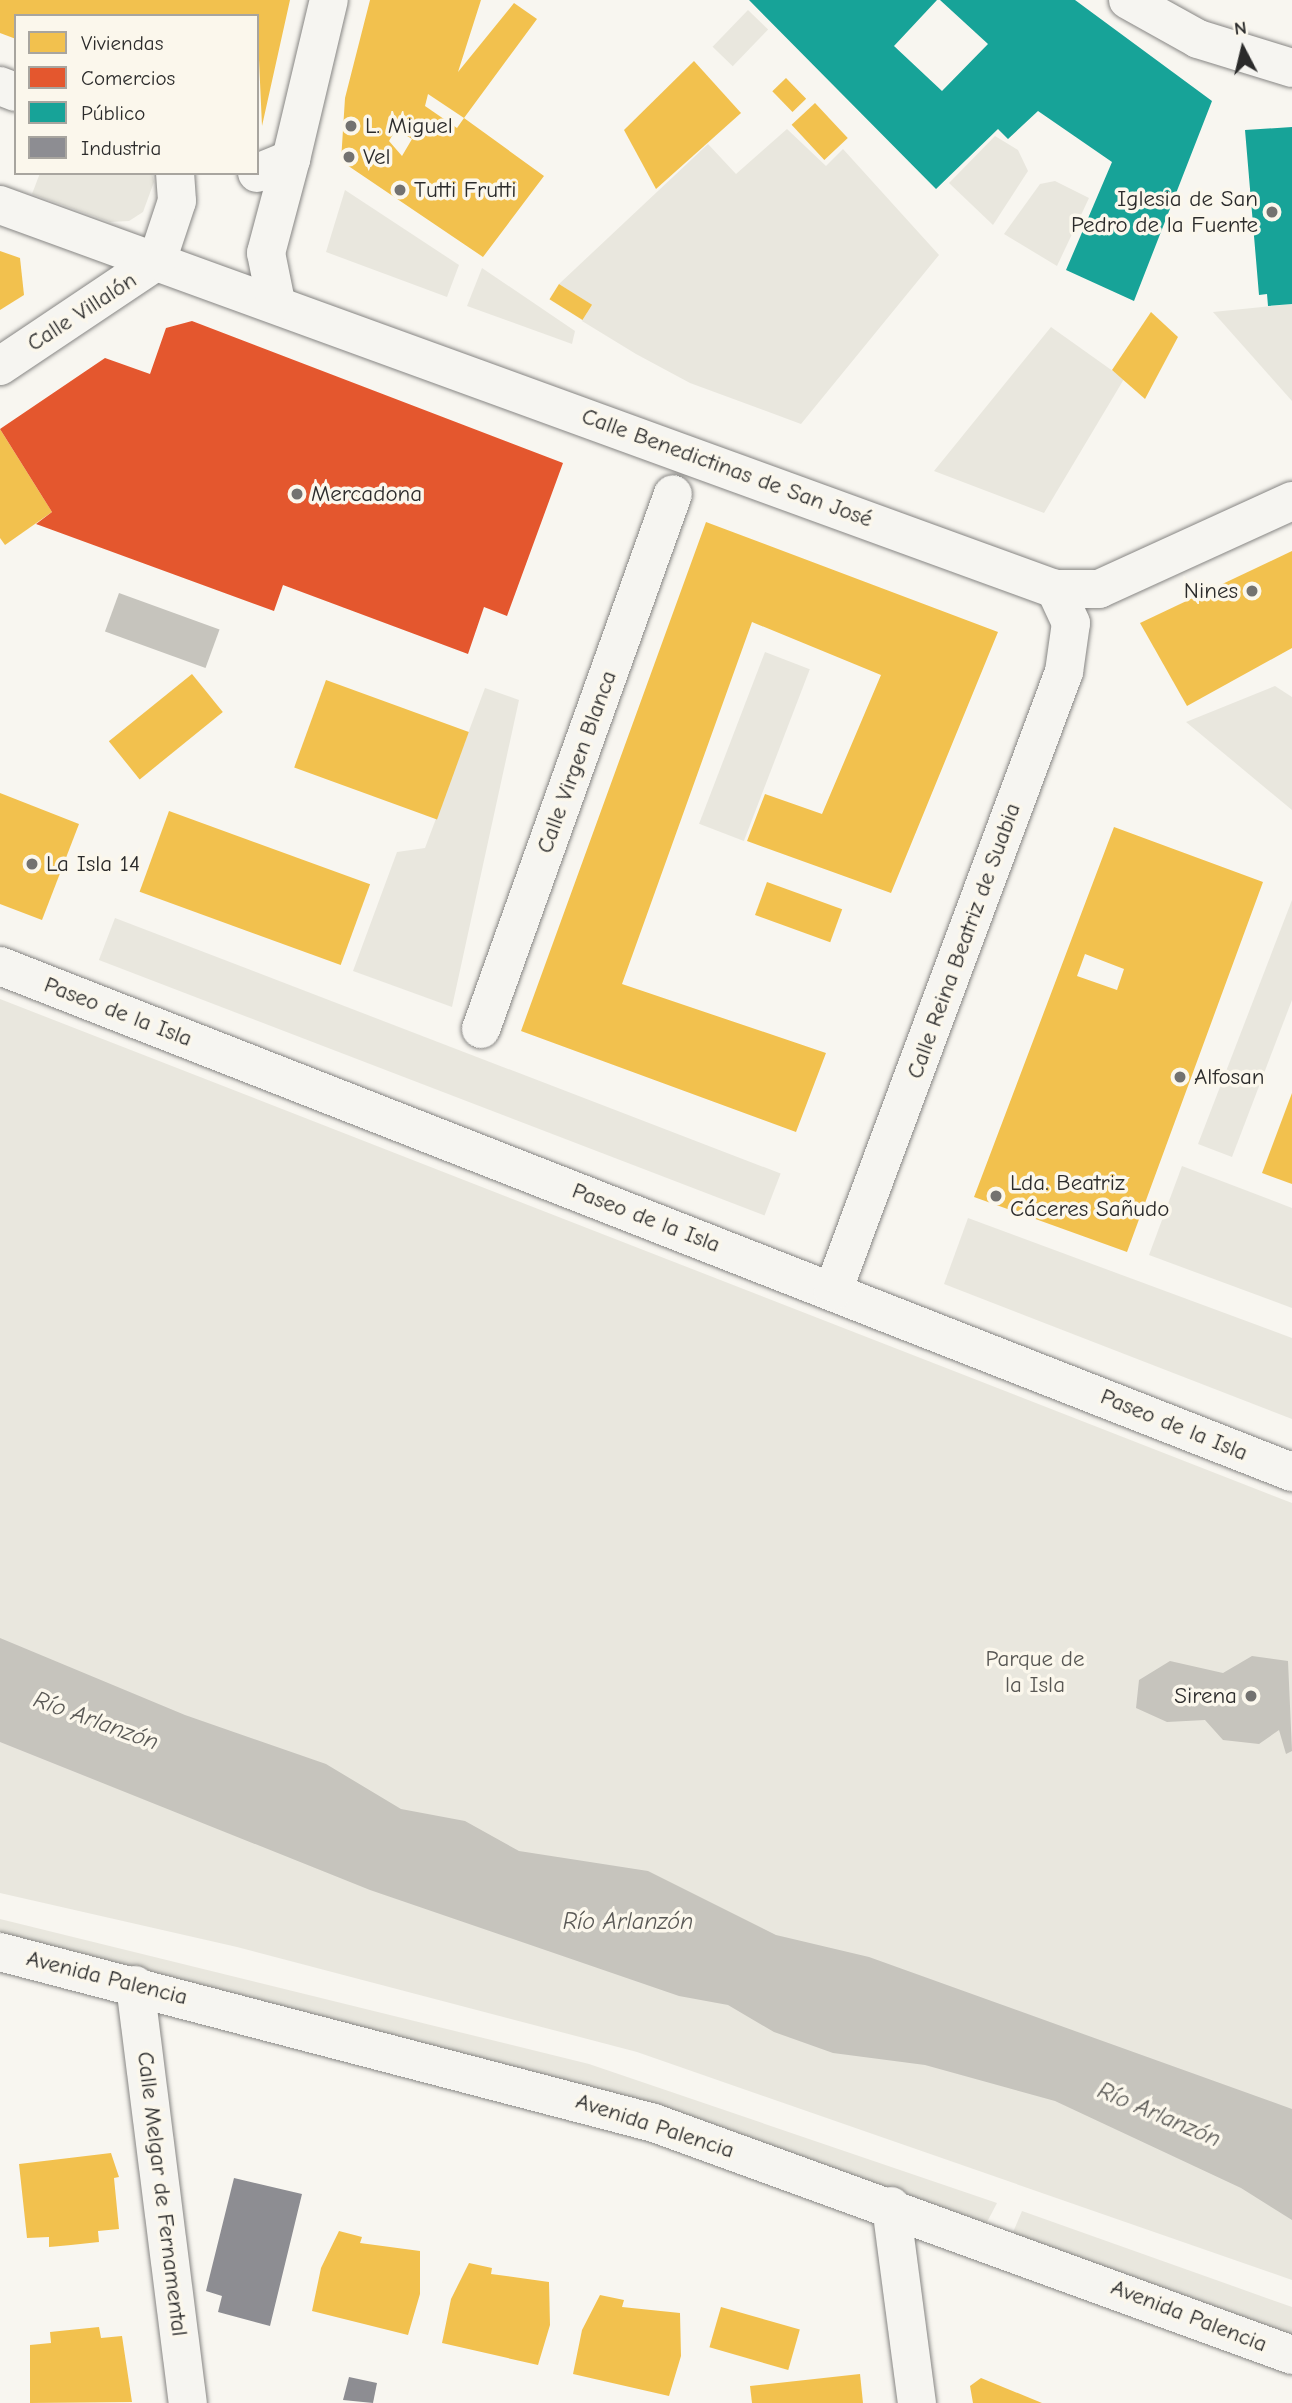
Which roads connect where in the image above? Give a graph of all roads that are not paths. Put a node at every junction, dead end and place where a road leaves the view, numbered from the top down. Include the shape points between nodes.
1 (329, 0) edge
2 (1128, 0) edge
3 (1292, 68) edge
4 (274, 166) edge
5 (175, 175) edge
6 (0, 205) edge
7 (157, 261) junction
8 (276, 302) junction
9 (0, 366) edge
10 (673, 494) dead end
11 (1292, 501) edge
12 (1055, 589) junction
13 (0, 966) edge
14 (481, 1029) dead end
15 (833, 1291) junction
16 (1292, 1472) edge
17 (0, 1952) edge
18 (135, 1985) junction
19 (891, 2206) junction
20 (1292, 2356) edge
21 (188, 2403) edge
22 (916, 2403) edge

1 - 4 main road
2 - 3 main road via 1198,39
4 - 8 main road via 266,253
5 - 7 main road, Calle Villalón via 177,201
6 - 7 main road, Calle Benedictinas de San José
7 - 8 main road, Calle Benedictinas de San José
7 - 9 main road, Calle Villalón
8 - 12 main road, Calle Benedictinas de San José
10 - 14 main road, Calle Virgen Blanca
11 - 12 main road, Calle Benedictinas de San José via 1099,589
12 - 15 main road, Calle Reina Beatriz de Suabia via 1071,623 1064,672
13 - 15 main road, Paseo de la Isla
15 - 16 main road, Paseo de la Isla
17 - 18 main road, Avenida Palencia
18 - 19 main road, Avenida Palencia via 641,2119
18 - 21 main road, Calle Melgar de Fernamental
19 - 20 main road, Avenida Palencia
19 - 22 main road

